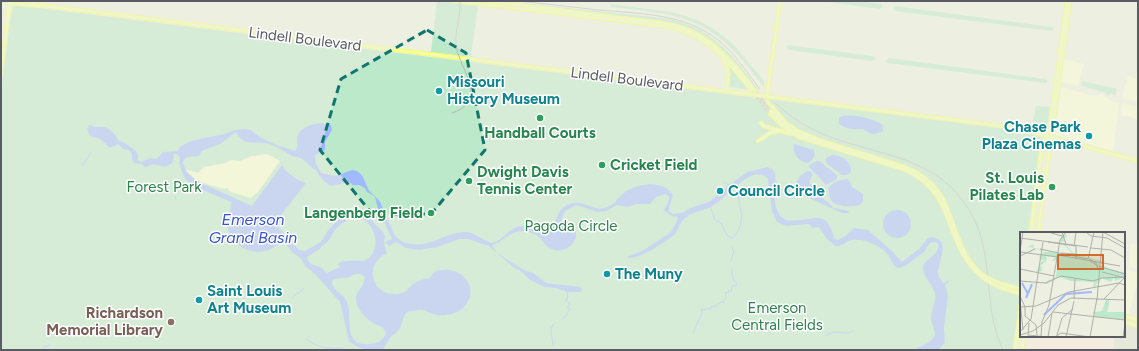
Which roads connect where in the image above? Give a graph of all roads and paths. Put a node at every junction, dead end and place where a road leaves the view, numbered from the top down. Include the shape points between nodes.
1 (23, 1) edge
2 (457, 1) edge
3 (487, 1) edge
4 (780, 1) edge
5 (1069, 1) edge
6 (10, 2) edge
7 (41, 6) junction
8 (720, 53) junction
9 (2, 61) edge
10 (1, 70) edge
11 (727, 91) junction
12 (767, 96) junction
13 (767, 102) dead end
14 (761, 123) dead end
15 (782, 131) junction
16 (1047, 136) junction
17 (799, 137) junction
18 (1051, 137) junction
19 (758, 141) dead end
20 (820, 142) junction
21 (1138, 161) edge
22 (1031, 232) edge
23 (1038, 232) edge
24 (985, 277) junction
25 (991, 281) junction
26 (1020, 289) edge
27 (1020, 294) edge
28 (1020, 312) edge
29 (1125, 316) edge
30 (1138, 320) edge
31 (1125, 322) edge
32 (1138, 326) edge
33 (1024, 337) edge
34 (1015, 350) edge
35 (1022, 350) edge

1 - 7 main road, Lindell Boulevard
2 - 8 main road via 672,27 699,38
3 - 8 main road via 684,28 717,47 753,91
4 - 12 main road
5 - 16 main road
5 - 18 main road
6 - 7 main road, Lindell Boulevard
6 - 9 main road
7 - 11 main road, Lindell Boulevard
8 - 11 main road via 728,70
9 - 10 main road
11 - 12 main road, Lindell Boulevard
12 - 16 main road, Lindell Boulevard via 1018,128
13 - 20 main road via 787,124
14 - 15 main road
15 - 17 main road
15 - 19 main road
16 - 18 main road, Lindell Boulevard
16 - 22 main road via 1041,153
17 - 20 main road via 786,129 771,113 792,130
17 - 24 main road via 903,169 925,181 942,203 964,258 974,271
18 - 21 main road, Lindell Boulevard
18 - 23 main road
20 - 24 main road via 907,168 930,182 946,204 966,256
24 - 25 main road, bridge
25 - 26 main road
25 - 27 main road via 1002,288
28 - 34 main road
29 - 30 main road
31 - 32 main road
33 - 35 main road

